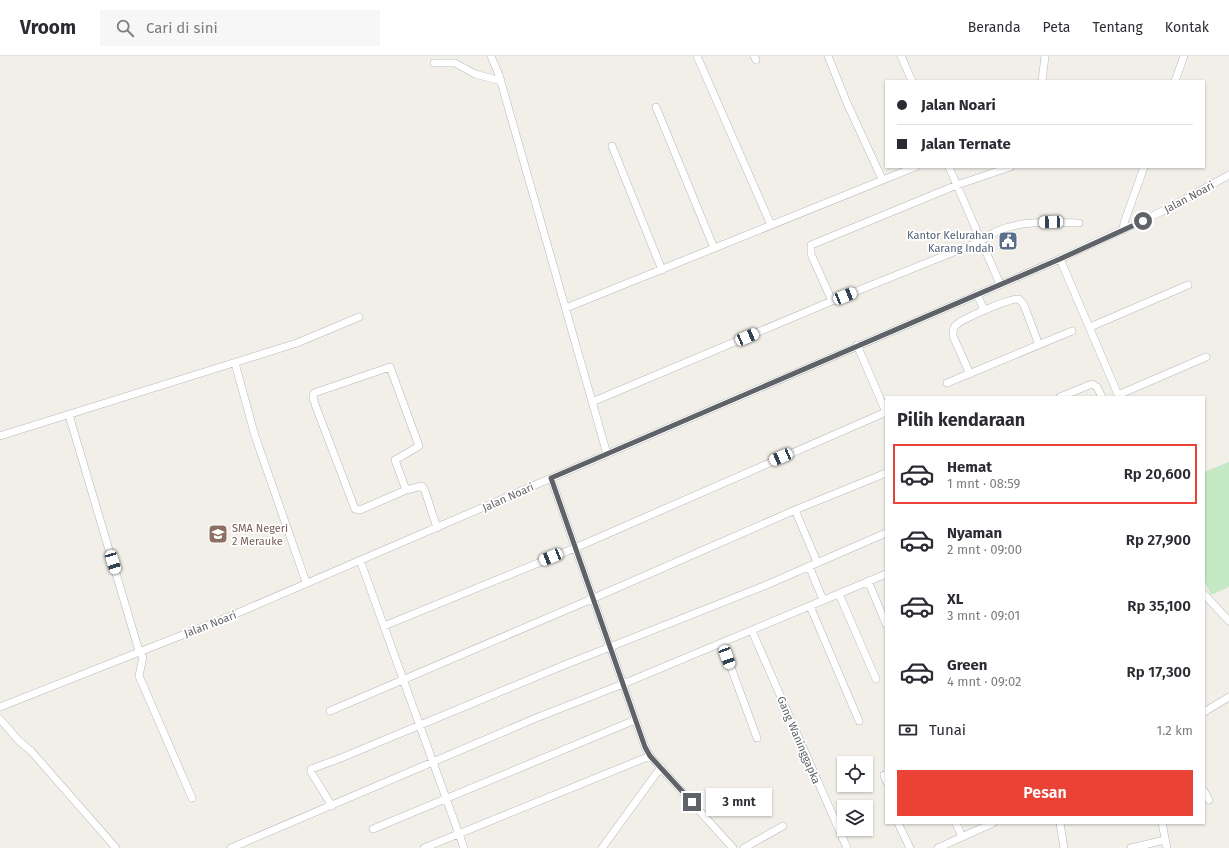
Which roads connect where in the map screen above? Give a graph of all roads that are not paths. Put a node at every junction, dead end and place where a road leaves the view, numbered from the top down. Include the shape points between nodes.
1 (491, 56) edge
2 (697, 56) edge
3 (828, 56) edge
4 (901, 56) edge
5 (1045, 56) edge
6 (1184, 56) edge
7 (434, 63) dead end
8 (501, 80) junction
9 (912, 80) edge
10 (1042, 80) edge
11 (1175, 80) edge
12 (656, 107) dead end
13 (612, 146) dead end
14 (910, 168) edge
15 (949, 168) edge
16 (1007, 168) edge
17 (1144, 168) edge
18 (1229, 175) edge
19 (882, 179) junction
20 (957, 186) junction
21 (1079, 223) dead end
22 (771, 225) junction
23 (1123, 230) junction
24 (981, 241) junction
25 (714, 248) junction
26 (1060, 259) junction
27 (662, 270) junction
28 (1000, 284) junction
29 (1188, 285) dead end
30 (977, 294) junction
31 (832, 301) junction
32 (566, 308) junction
33 (984, 310) junction
34 (359, 317) dead end
35 (1090, 327) junction
36 (1072, 331) dead end
37 (857, 345) junction
38 (1039, 345) junction
39 (1206, 357) dead end
40 (235, 363) junction
41 (970, 374) junction
42 (947, 383) dead end
43 (1062, 396) edge
44 (1102, 396) edge
45 (1119, 396) edge
46 (592, 402) junction
47 (885, 410) edge
48 (885, 412) edge
49 (69, 415) junction
50 (0, 436) edge
51 (607, 454) junction
52 (885, 473) edge
53 (551, 478) junction
54 (406, 490) junction
55 (795, 510) junction
56 (437, 528) junction
57 (885, 533) edge
58 (575, 548) junction
59 (360, 560) junction
60 (817, 562) junction
61 (809, 566) junction
62 (885, 574) edge
63 (868, 581) junction
64 (306, 582) junction
65 (838, 594) junction
66 (1205, 595) edge
67 (594, 598) junction
68 (823, 600) junction
69 (810, 606) junction
70 (1229, 621) edge
71 (885, 622) edge
72 (384, 626) junction
73 (752, 631) junction
74 (722, 643) junction
75 (610, 646) junction
76 (139, 651) junction
77 (403, 679) junction
78 (876, 679) dead end
79 (623, 684) junction
80 (1229, 697) edge
81 (0, 707) edge
82 (330, 711) dead end
83 (1205, 711) edge
84 (0, 719) edge
85 (635, 720) junction
86 (859, 721) dead end
87 (420, 725) junction
88 (757, 738) dead end
89 (650, 756) junction
90 (433, 762) junction
91 (661, 767) junction
92 (1205, 793) edge
93 (446, 797) junction
94 (192, 798) dead end
95 (1209, 800) dead end
96 (332, 806) junction
97 (898, 824) edge
98 (956, 824) edge
99 (991, 824) edge
100 (1060, 824) edge
101 (1162, 824) edge
102 (782, 826) dead end
103 (373, 829) dead end
104 (460, 834) junction
105 (962, 837) junction
106 (1166, 844) edge
107 (946, 846) edge
108 (116, 848) edge
109 (231, 848) edge
110 (424, 848) edge
111 (464, 848) edge
112 (602, 848) edge
113 (733, 848) edge
114 (744, 848) edge
115 (847, 848) edge
116 (910, 848) edge
117 (938, 848) edge
118 (1064, 848) edge
119 (1131, 848) edge

1 - 8 street
2 - 22 street
3 - 19 street
4 - 9 street
5 - 10 street
6 - 11 street
7 - 8 street via 455,63 475,74
8 - 32 street
12 - 25 street
13 - 27 street
14 - 19 street
15 - 20 street
16 - 20 street
17 - 23 street
18 - 23 street, Jalan Noari via 1194,196
19 - 22 street
20 - 24 street
20 - 31 street via 811,245 811,254
21 - 24 street via 1029,223 995,232
22 - 25 street
23 - 26 street, Jalan Noari
24 - 28 street
24 - 31 street
25 - 27 street
26 - 28 street, Jalan Noari
26 - 35 street
27 - 32 street
28 - 30 street, Jalan Noari
29 - 35 street
30 - 33 street
30 - 37 street, Jalan Noari
31 - 46 street
32 - 46 street
33 - 38 street via 1019,300 1024,305
33 - 41 street via 956,325 953,330 953,336
34 - 40 street via 330,331
35 - 45 street
36 - 38 street
37 - 47 street
37 - 51 street, Jalan Noari
38 - 41 street
39 - 45 street
40 - 49 street
40 - 64 street via 255,436
41 - 42 street
43 - 44 street via 1092,384 1097,387
46 - 51 street
48 - 58 street
49 - 50 street
49 - 76 street
51 - 53 street, Jalan Noari
52 - 55 street
53 - 56 street, Jalan Noari
53 - 58 street
54 - 54 street via 360,510 355,509 316,407 314,393 384,367 392,369 419,446 395,460
54 - 56 street via 423,487
55 - 60 street
55 - 67 street
56 - 59 street, Jalan Noari
57 - 60 street
58 - 67 street
58 - 72 street
59 - 64 street, Jalan Noari
59 - 72 street
60 - 61 street
61 - 68 street
61 - 75 street via 716,606
62 - 63 street
63 - 65 street
63 - 71 street
64 - 76 street, Jalan Noari via 233,615
65 - 68 street
65 - 78 street
66 - 70 street
67 - 75 street
67 - 77 street
68 - 69 street
69 - 73 street
69 - 86 street
72 - 77 street
73 - 74 street
73 - 115 street, Gang Waninggapka
74 - 79 street
74 - 88 street
75 - 79 street
75 - 87 street
76 - 81 street, Jalan Noari
76 - 94 street via 143,661 139,676
77 - 82 street
77 - 87 street
79 - 85 street
79 - 90 street
80 - 83 street
84 - 108 street
85 - 89 street
85 - 93 street
87 - 90 street
87 - 96 street via 311,769 315,781
89 - 91 street
89 - 104 street
90 - 93 street
90 - 96 street
91 - 112 street
91 - 113 street
92 - 95 street
93 - 103 street
93 - 104 street
96 - 109 street
97 - 116 street
98 - 105 street
99 - 105 street
100 - 118 street
101 - 106 street
102 - 114 street
104 - 110 street
104 - 111 street
105 - 107 street
106 - 119 street
107 - 117 street

